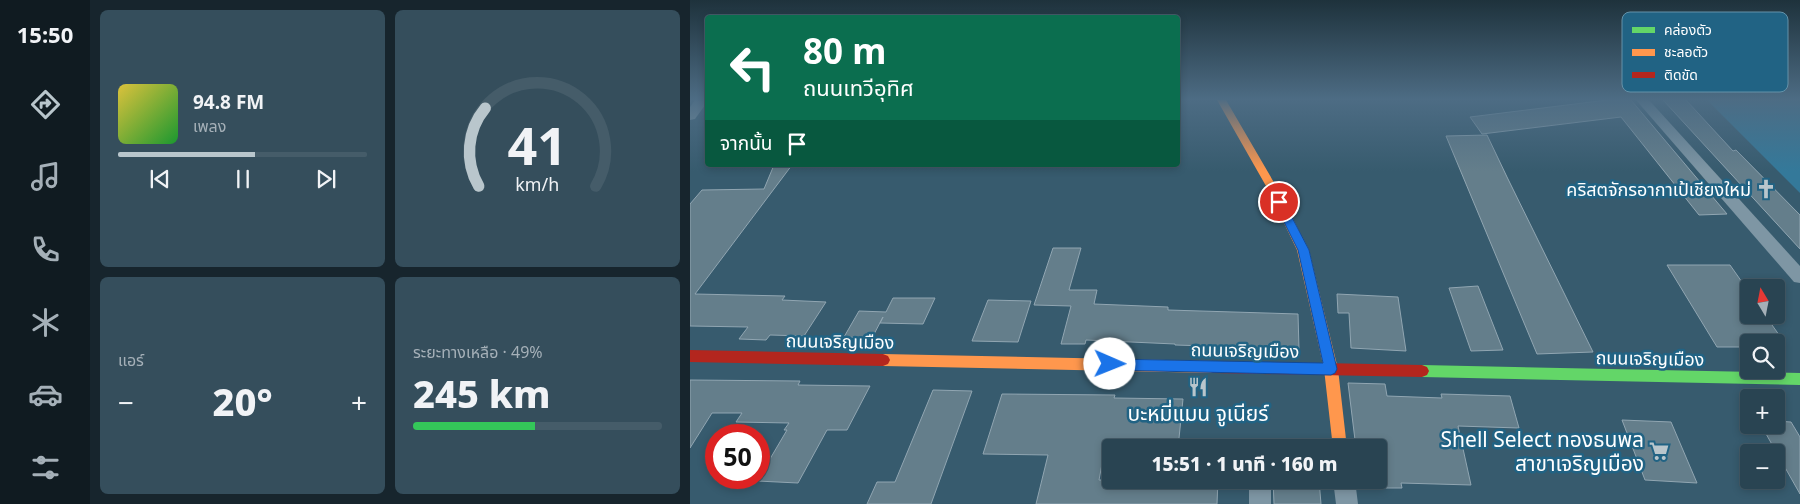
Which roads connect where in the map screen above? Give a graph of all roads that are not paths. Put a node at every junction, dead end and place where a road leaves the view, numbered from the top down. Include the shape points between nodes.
1 (1235, 124) edge
2 (1663, 124) edge
3 (1800, 277) edge
4 (690, 356) edge
5 (1331, 369) junction
6 (1800, 379) edge
7 (1339, 439) edge
8 (1260, 489) edge
9 (1345, 489) edge
10 (1260, 504) edge
11 (1347, 504) edge

1 - 5 main road via 1304,250
2 - 3 street
4 - 5 main road, ถนนเจริญเมือง
5 - 6 main road, ถนนเจริญเมือง
5 - 7 main road
8 - 10 street
9 - 11 street

